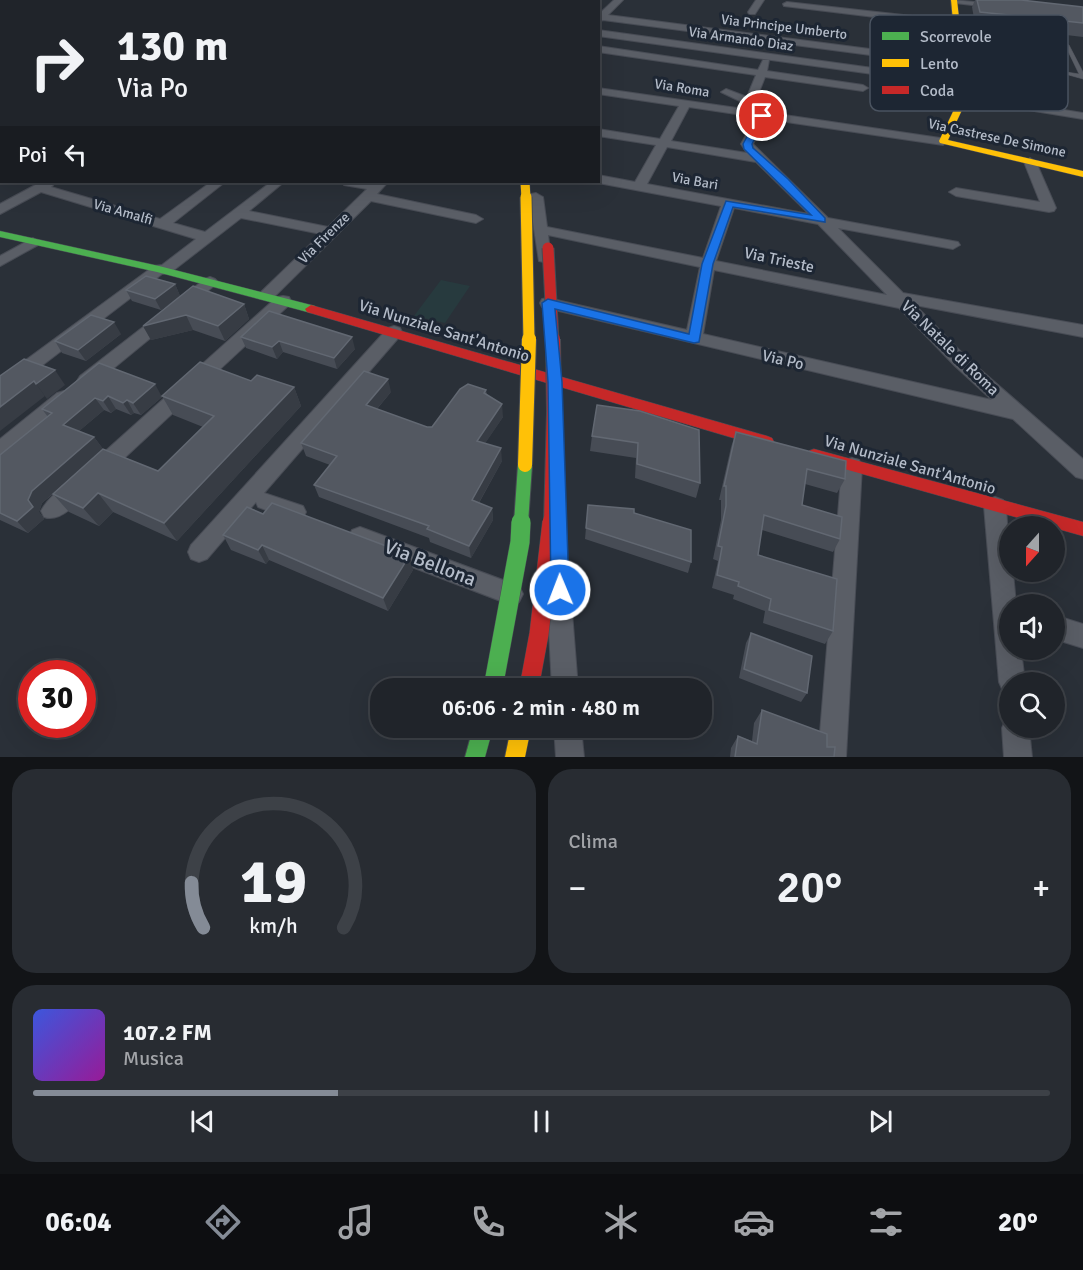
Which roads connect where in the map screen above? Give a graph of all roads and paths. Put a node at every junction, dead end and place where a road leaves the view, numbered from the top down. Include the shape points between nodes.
1 (619, 0) edge
2 (760, 0) edge
3 (864, 0) edge
4 (955, 0) edge
5 (787, 4) dead end
6 (1013, 7) edge
7 (752, 12) dead end
8 (862, 13) junction
9 (879, 15) edge
10 (956, 15) edge
11 (600, 18) edge
12 (782, 28) dead end
13 (600, 33) edge
14 (778, 39) junction
15 (1068, 47) edge
16 (600, 49) edge
17 (870, 52) edge
18 (769, 57) junction
19 (870, 71) edge
20 (762, 73) junction
21 (1082, 76) edge
22 (863, 88) dead end
23 (600, 91) edge
24 (726, 92) dead end
25 (750, 102) junction
26 (686, 104) junction
27 (958, 111) edge
28 (1052, 111) edge
29 (762, 116) junction
30 (1083, 116) edge
31 (600, 132) edge
32 (944, 141) junction
33 (663, 143) junction
34 (759, 159) junction
35 (1030, 162) junction
36 (1083, 174) edge
37 (600, 179) edge
38 (218, 183) edge
39 (277, 183) edge
40 (354, 183) edge
41 (525, 183) edge
42 (534, 183) edge
43 (543, 183) edge
44 (46, 185) edge
45 (639, 186) junction
46 (376, 188) edge
47 (956, 192) dead end
48 (729, 203) junction
49 (0, 210) edge
50 (238, 213) junction
51 (476, 219) dead end
52 (822, 220) junction
53 (162, 224) junction
54 (542, 230) junction
55 (330, 232) junction
56 (0, 234) edge
57 (206, 237) junction
58 (33, 242) junction
59 (953, 245) dead end
60 (0, 262) edge
61 (708, 264) junction
62 (162, 269) junction
63 (210, 282) junction
64 (274, 298) junction
65 (900, 300) junction
66 (548, 303) junction
67 (1083, 331) edge
68 (394, 332) junction
69 (694, 339) junction
70 (555, 382) junction
71 (0, 388) edge
72 (1018, 414) junction
73 (0, 450) edge
74 (852, 466) junction
75 (1083, 471) edge
76 (266, 501) dead end
77 (995, 506) junction
78 (52, 511) dead end
79 (320, 521) edge
80 (1083, 529) edge
81 (342, 530) edge
82 (199, 552) dead end
83 (1006, 594) edge
84 (560, 612) junction
85 (1065, 630) edge
86 (1083, 636) edge
87 (495, 678) edge
88 (531, 678) edge
89 (564, 678) edge
90 (480, 738) edge
91 (519, 738) edge
92 (569, 738) edge
93 (1017, 738) edge
94 (475, 757) edge
95 (515, 757) edge
96 (570, 757) edge
97 (832, 757) edge
98 (1018, 757) edge

1 - 11 street
2 - 7 street
3 - 8 street
4 - 6 street
4 - 10 main road
5 - 8 street
8 - 9 street
11 - 14 street, Via Principe Umberto
12 - 14 street
13 - 18 street, Via Armando Diaz
14 - 17 street, Via Principe Umberto
14 - 18 street
15 - 21 lane
16 - 20 street
18 - 19 street, Via Armando Diaz
18 - 20 street
20 - 22 street
20 - 25 street
23 - 26 street, Via Roma
24 - 25 street
25 - 29 street
26 - 29 street, Via Roma
26 - 33 street
27 - 32 main road
28 - 30 street
29 - 32 street, Via Castrese De Simone
29 - 34 street via 747,144
31 - 33 street
32 - 35 main road, Via Castrese De Simone
33 - 34 street
33 - 45 street
34 - 52 street, Via Natale di Roma
35 - 36 main road, Via Castrese De Simone
35 - 47 street via 1048,208
37 - 45 street, Via Bari
38 - 53 street
39 - 50 street
40 - 46 street
41 - 87 main road, bridge via 527,423 520,542
42 - 54 street
43 - 88 main road, bridge via 553,325 553,498 543,619
44 - 49 street
44 - 53 street, Via Amalfi
45 - 48 street, Via Bari
46 - 51 street
46 - 55 street, Via Firenze
48 - 52 street, Via Bari
48 - 61 street
50 - 55 street
50 - 57 street
52 - 59 street
52 - 65 street, Via Natale di Roma
53 - 57 street, Via Amalfi
54 - 61 street, Via Trieste
54 - 66 street
55 - 64 street, Via Firenze
56 - 58 main road, Via Nunziale Sant'Antonio
57 - 62 street
58 - 60 street
58 - 62 main road, Via Nunziale Sant'Antonio
61 - 65 street, Via Trieste
61 - 69 street
62 - 63 main road, Via Nunziale Sant'Antonio
62 - 71 street
63 - 64 main road, Via Nunziale Sant'Antonio
63 - 73 street
64 - 68 main road, Via Nunziale Sant'Antonio
64 - 78 street, Via Firenze
65 - 67 street, Via Trieste
65 - 72 street, Via Natale di Roma
66 - 69 street, Via Po
66 - 70 street
68 - 70 main road, Via Nunziale Sant'Antonio
68 - 82 street
69 - 72 street, Via Po
70 - 74 main road, Via Nunziale Sant'Antonio
70 - 84 street
72 - 75 street, Via Natale di Roma
74 - 77 main road, Via Nunziale Sant'Antonio
74 - 97 street
76 - 79 street
77 - 80 main road, Via Nunziale Sant'Antonio
77 - 83 street
81 - 84 street, Via Bellona
84 - 89 street
85 - 86 street
90 - 94 main road
91 - 95 main road
92 - 96 street
93 - 98 street

